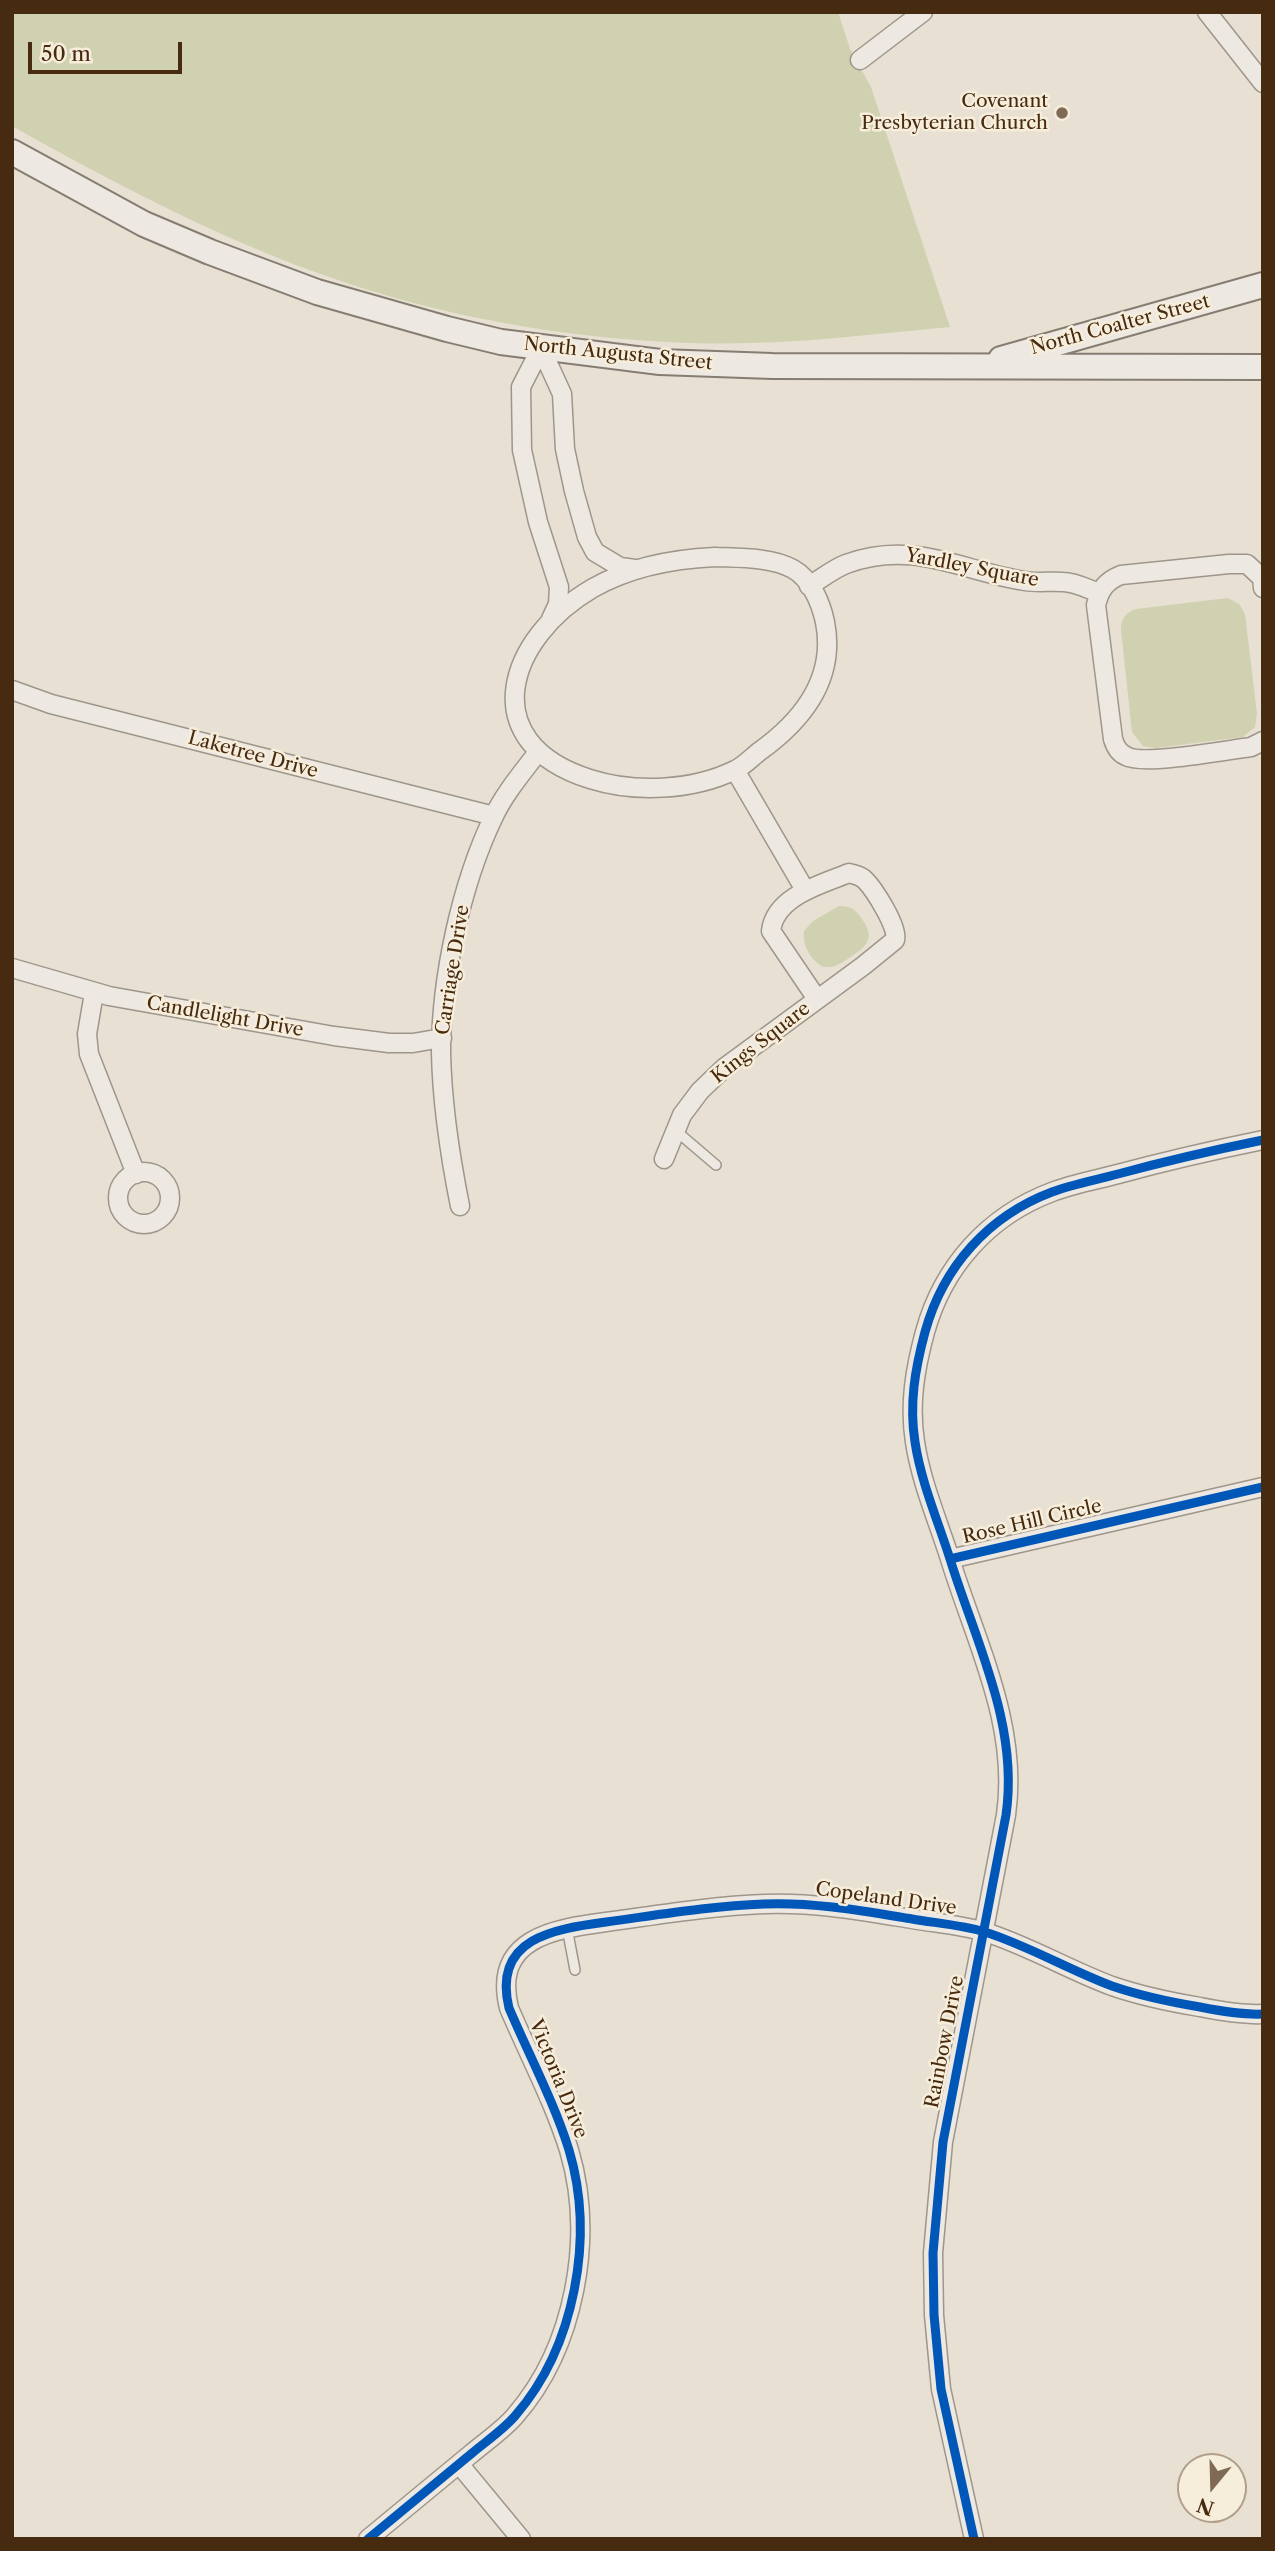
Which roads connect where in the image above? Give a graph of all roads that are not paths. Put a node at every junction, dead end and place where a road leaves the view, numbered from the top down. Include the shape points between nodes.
1 (923, 12) edge
2 (1207, 12) edge
3 (860, 60) dead end
4 (1263, 83) edge
5 (12, 152) edge
6 (1263, 285) edge
7 (541, 348) junction
8 (977, 366) junction
9 (1263, 367) edge
10 (635, 569) junction
11 (809, 586) junction
12 (1263, 589) edge
13 (1099, 593) junction
14 (551, 619) junction
15 (12, 690) edge
16 (1263, 741) edge
17 (538, 752) junction
18 (735, 770) junction
19 (494, 816) junction
20 (806, 890) junction
21 (12, 968) edge
22 (94, 993) junction
23 (817, 999) junction
24 (442, 1038) junction
25 (675, 1130) junction
26 (1263, 1140) edge
27 (664, 1159) dead end
28 (716, 1165) dead end
29 (136, 1174) dead end
30 (460, 1206) dead end
31 (1263, 1487) edge
32 (950, 1559) junction
33 (659, 1915) joint
34 (567, 1928) junction
35 (984, 1931) junction
36 (575, 1969) dead end
37 (1263, 2014) edge
38 (459, 2464) junction
39 (368, 2539) edge
40 (521, 2539) edge
41 (974, 2539) edge

1 - 3 street
2 - 4 street
5 - 7 main road, North Augusta Street via 144,224 263,273 479,338
6 - 8 main road, North Coalter Street
7 - 8 main road, North Augusta Street via 694,364
7 - 10 street via 562,394 565,449 587,537 595,552 620,567
7 - 14 street via 521,387 522,450 559,587
8 - 9 main road, North Augusta Street
10 - 11 street via 700,558 752,559 789,567
10 - 14 street via 594,587
11 - 13 street, Yardley Square via 857,561 906,554 1024,581 1066,582
11 - 18 street via 826,628 822,678 795,722
12 - 13 street via 1262,578 1247,564 1229,564 1121,575 1109,580
13 - 16 street via 1097,625 1113,739 1122,754 1137,759 1171,757 1251,747
14 - 17 street via 529,647 515,687 517,716
15 - 19 street, Laketree Drive via 51,704
17 - 18 street via 576,774 624,787 674,787
17 - 19 street, Carriage Drive
18 - 20 street
19 - 24 street, Carriage Drive via 456,933
20 - 23 street, Kings Square via 780,910 771,931
20 - 23 street, Kings Square via 849,873 861,877 897,934
21 - 22 street, Candlelight Drive
22 - 24 street, Candlelight Drive via 364,1041 413,1043
22 - 29 street via 87,1034 89,1054
23 - 25 street, Kings Square via 724,1068 694,1098
24 - 30 street, Carriage Drive via 443,1094
25 - 27 street, Kings Square
25 - 28 lane
26 - 32 street, Rose Hill Circle via 1052,1192 1000,1220 960,1259 929,1319 917,1362 912,1408 917,1454
31 - 32 street, Rose Hill Circle
32 - 35 street, Rainbow Drive via 1000,1711 1009,1759 1006,1815
33 - 34 street, Victoria Drive
33 - 35 street, Copeland Drive via 790,1904
34 - 36 lane
34 - 38 street, Victoria Drive via 535,1938 522,1948 511,1965 506,1992 575,2177 580,2219 572,2298 559,2342 536,2388 513,2418
35 - 37 street, Copeland Drive via 1146,1997 1218,2011
35 - 41 street, Rainbow Drive via 943,2143 933,2253 941,2389
38 - 39 street, Victoria Drive
38 - 40 street

